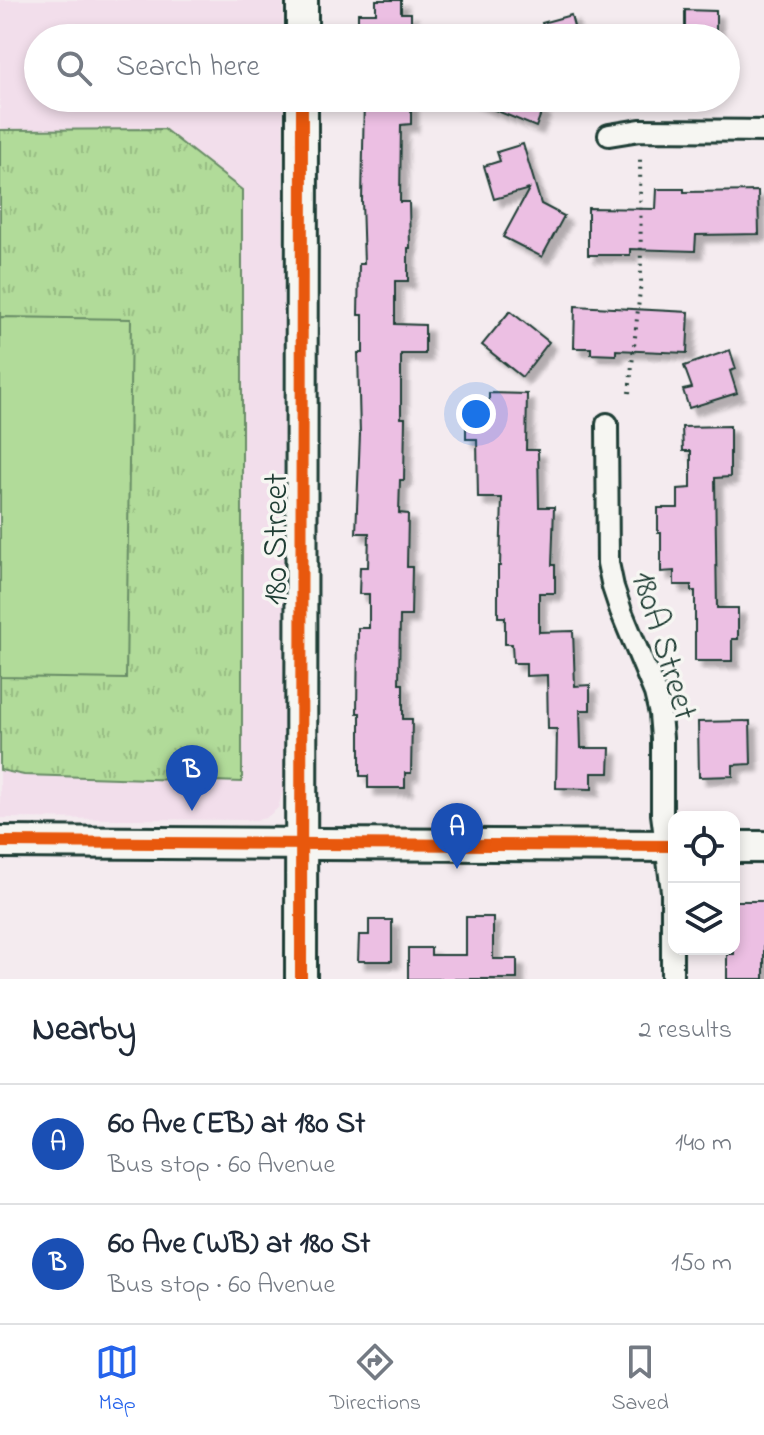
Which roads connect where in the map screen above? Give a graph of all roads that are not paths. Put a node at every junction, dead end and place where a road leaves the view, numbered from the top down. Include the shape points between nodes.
1 (302, 0) edge
2 (302, 24) edge
3 (302, 112) edge
4 (764, 131) edge
5 (609, 135) dead end
6 (607, 424) dead end
7 (668, 838) edge
8 (0, 842) edge
9 (302, 843) junction
10 (668, 846) edge
11 (740, 847) edge
12 (764, 847) edge
13 (672, 883) edge
14 (301, 979) edge
15 (672, 979) edge

1 - 2 street
3 - 9 street, 180 Street
4 - 5 street via 640,130
6 - 7 street, 180A Street via 608,563 660,714 662,814
8 - 9 street
9 - 10 street
9 - 14 street, 180 Street
11 - 12 street
13 - 15 street, 180A Street

